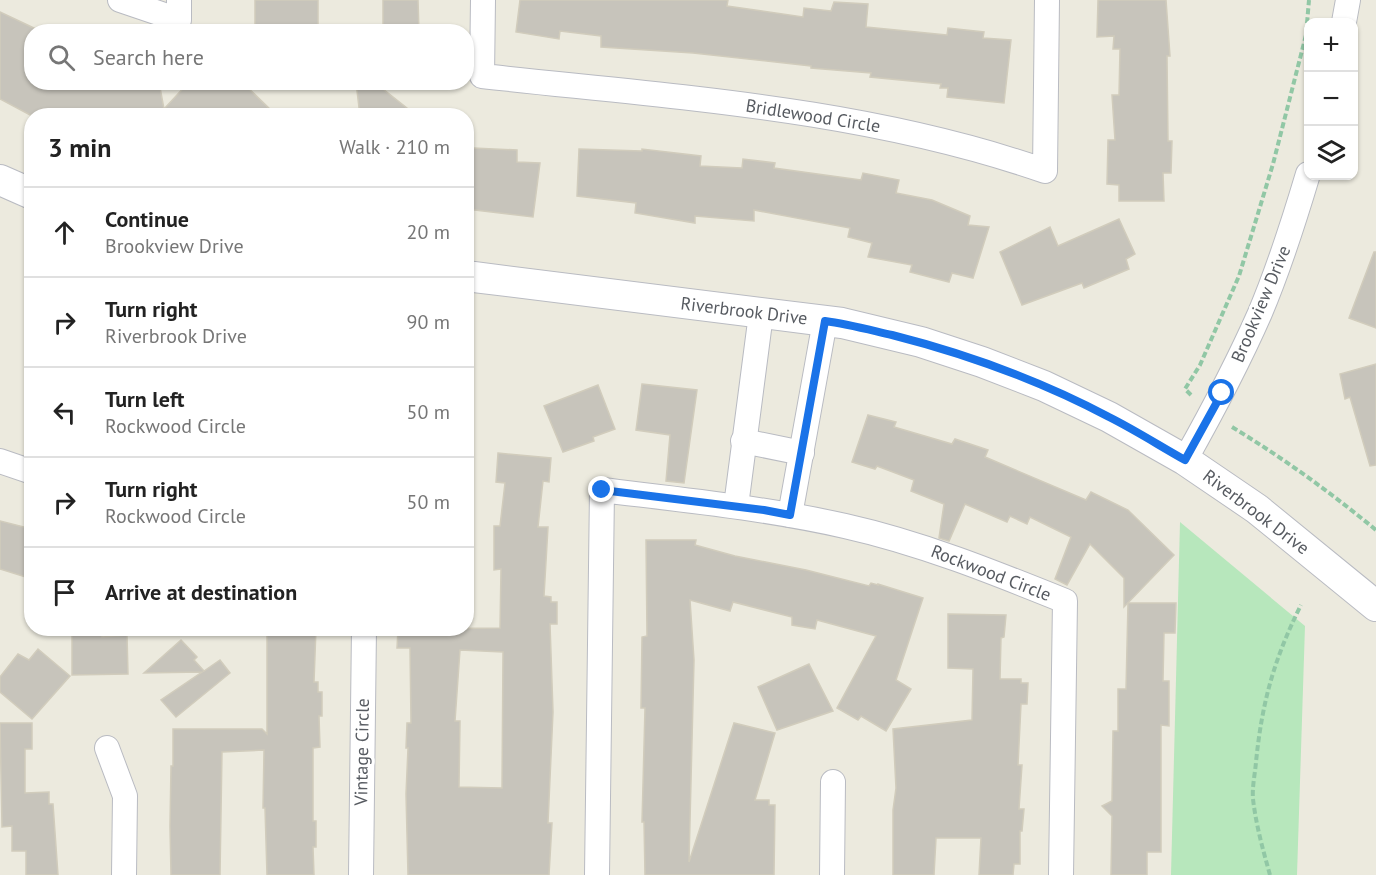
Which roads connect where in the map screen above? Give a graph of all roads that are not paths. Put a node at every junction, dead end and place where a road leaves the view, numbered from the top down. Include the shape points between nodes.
1 (120, 0) edge
2 (179, 0) edge
3 (483, 0) edge
4 (1047, 0) edge
5 (1348, 0) edge
6 (1345, 18) edge
7 (0, 180) edge
8 (1306, 180) edge
9 (24, 190) edge
10 (474, 277) edge
11 (761, 314) junction
12 (825, 321) junction
13 (743, 441) junction
14 (802, 453) junction
15 (1185, 460) junction
16 (0, 461) edge
17 (24, 469) edge
18 (736, 506) junction
19 (790, 515) junction
20 (1376, 606) edge
21 (364, 636) edge
22 (107, 748) dead end
23 (833, 782) dead end
24 (124, 875) edge
25 (360, 875) edge
26 (597, 875) edge
27 (832, 875) edge
28 (1061, 875) edge

1 - 2 street via 179,20
3 - 4 street, Bridlewood Circle via 482,76 843,119 914,133 1045,171
5 - 6 street
7 - 9 street
8 - 15 street, Brookview Drive via 1260,312
10 - 11 street, Riverbrook Drive
11 - 12 street, Riverbrook Drive
11 - 13 street
12 - 14 street
12 - 15 street, Riverbrook Drive via 921,342 982,362 1109,417
13 - 14 street
13 - 18 street
14 - 19 street
15 - 20 street, Riverbrook Drive via 1257,509
16 - 17 street
18 - 19 street, Rockwood Circle
18 - 26 street, Rockwood Circle via 602,490
19 - 28 street, Rockwood Circle via 847,526 931,550 1065,601
21 - 25 street, Vintage Circle
22 - 24 street via 125,796
23 - 27 street

